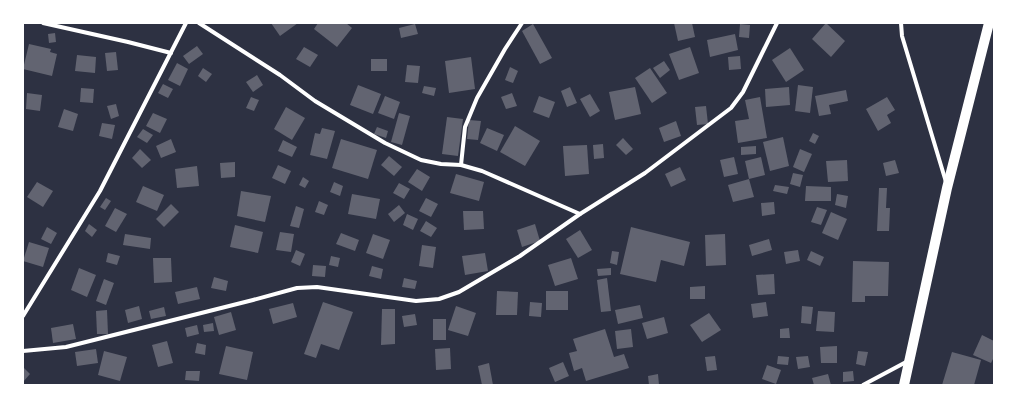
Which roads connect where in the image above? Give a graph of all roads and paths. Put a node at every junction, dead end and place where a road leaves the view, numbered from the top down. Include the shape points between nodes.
1 (43, 23) edge
2 (186, 23) edge
3 (199, 23) edge
4 (522, 23) edge
5 (777, 23) edge
6 (901, 23) edge
7 (989, 23) edge
8 (170, 53) junction
9 (461, 166) junction
10 (947, 188) junction
11 (580, 214) junction
12 (23, 316) edge
13 (23, 351) edge
14 (910, 359) junction
15 (863, 385) edge
16 (904, 385) edge

1 - 8 street
2 - 8 street
3 - 9 street via 280,75 315,101 385,143 420,160
4 - 9 street via 477,98 465,127
5 - 11 street via 743,92 731,108 645,173
6 - 10 street via 902,36
7 - 10 main road
8 - 12 street via 100,191
9 - 11 street via 482,171
10 - 14 main road
11 - 13 street via 520,256 460,292 438,299 416,301 317,287 297,288 66,346
14 - 15 street
14 - 16 main road

